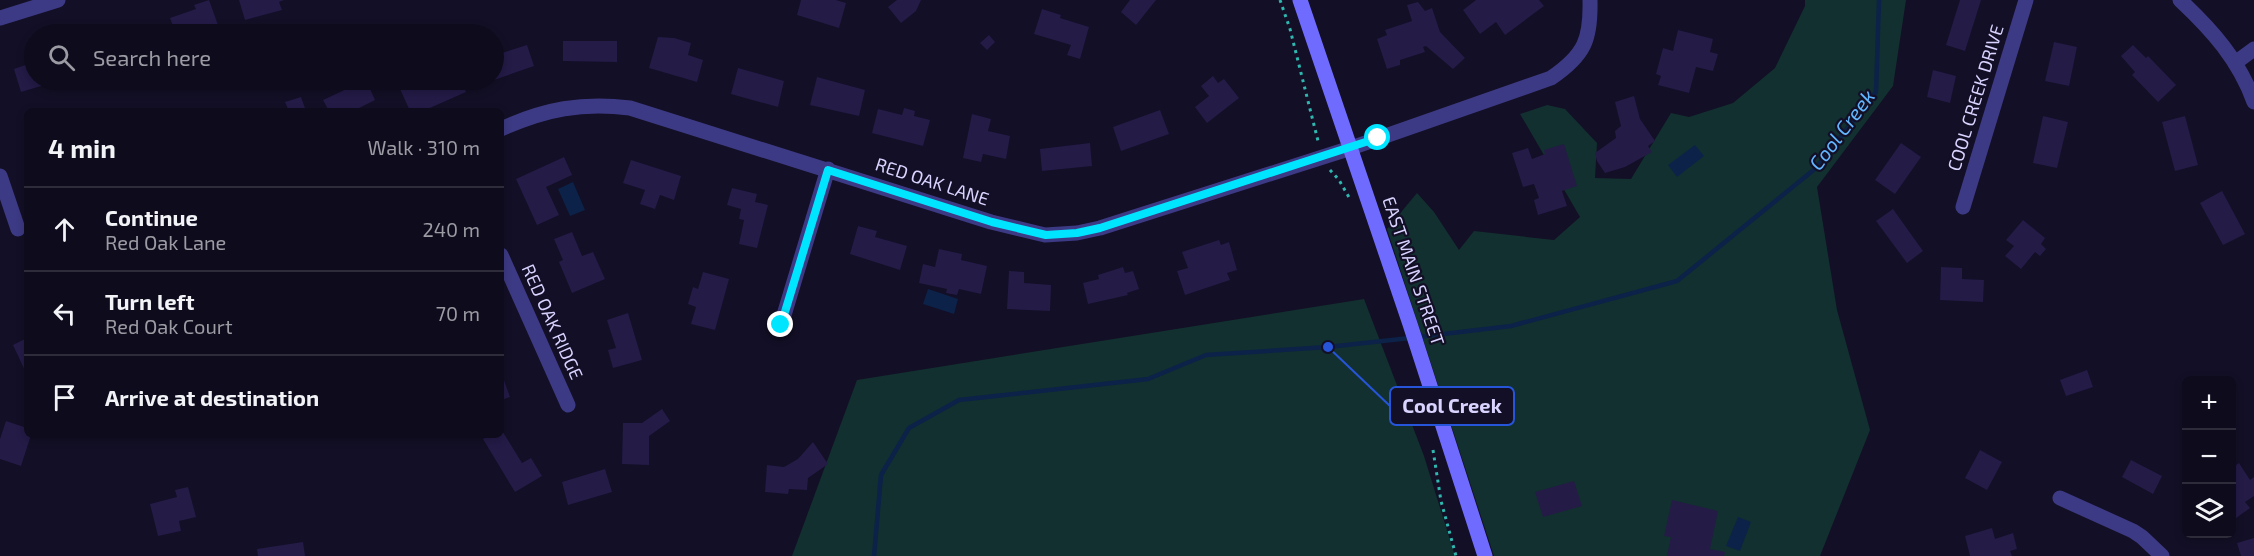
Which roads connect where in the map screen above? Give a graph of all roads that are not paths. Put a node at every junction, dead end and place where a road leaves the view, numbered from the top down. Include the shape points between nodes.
1 (58, 0) edge
2 (1300, 0) edge
3 (1590, 0) edge
4 (2026, 0) edge
5 (2180, 0) edge
6 (0, 18) edge
7 (2254, 49) edge
8 (2235, 63) junction
9 (2254, 102) edge
10 (504, 128) edge
11 (1351, 148) junction
12 (828, 170) junction
13 (0, 176) edge
14 (1963, 207) dead end
15 (18, 229) dead end
16 (504, 262) edge
17 (781, 325) dead end
18 (568, 405) dead end
19 (2060, 498) dead end
20 (1485, 556) edge
21 (2162, 556) edge

1 - 6 street
2 - 11 main road, EAST MAIN STREET
3 - 11 street, RED OAK LANE via 1591,25 1586,40 1567,67 1551,78
4 - 14 street, COOL CREEK DRIVE
5 - 8 street via 2212,30
7 - 8 street
8 - 9 street
10 - 12 street, RED OAK LANE via 571,106 630,108
11 - 12 street, RED OAK LANE via 1100,228 1046,235
11 - 20 main road, EAST MAIN STREET
12 - 17 street
13 - 15 street
16 - 18 street, RED OAK RIDGE
19 - 21 street via 2133,531

